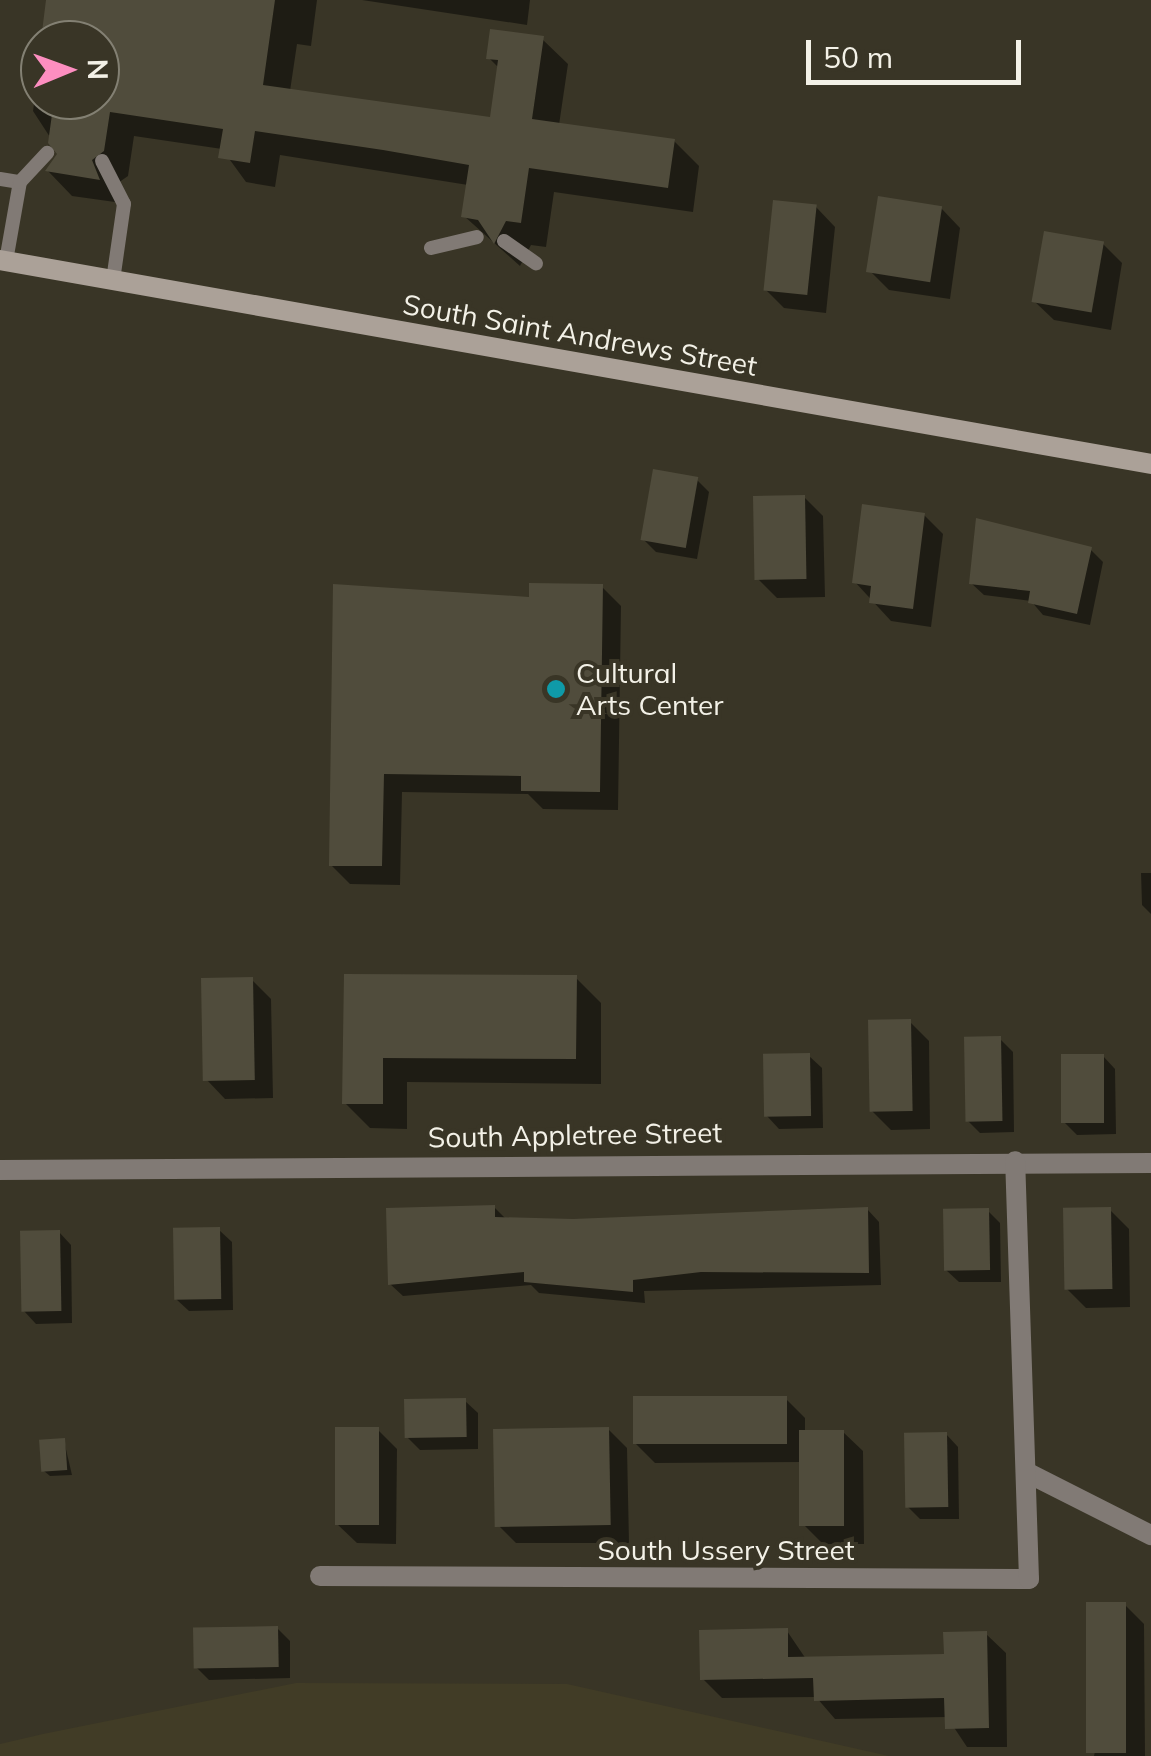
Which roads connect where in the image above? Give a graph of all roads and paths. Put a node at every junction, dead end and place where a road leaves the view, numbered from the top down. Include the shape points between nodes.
1 (46, 153) dead end
2 (102, 161) dead end
3 (0, 179) edge
4 (20, 182) junction
5 (477, 237) dead end
6 (504, 241) dead end
7 (432, 248) dead end
8 (3, 261) edge
9 (536, 264) dead end
10 (113, 280) junction
11 (1151, 464) edge
12 (1014, 1161) junction
13 (1151, 1163) edge
14 (0, 1170) edge
15 (1030, 1474) junction
16 (1151, 1535) edge
17 (320, 1576) dead end

1 - 4 lane
2 - 10 lane via 124,204
3 - 4 lane
4 - 8 lane
5 - 7 lane
6 - 9 lane
8 - 10 street, South Saint Andrews Street
10 - 11 street, South Saint Andrews Street
12 - 13 street, South Appletree Street
12 - 14 street, South Appletree Street
12 - 15 street, South Ussery Street via 1018,1412
15 - 16 street
15 - 17 street, South Ussery Street via 1029,1579

